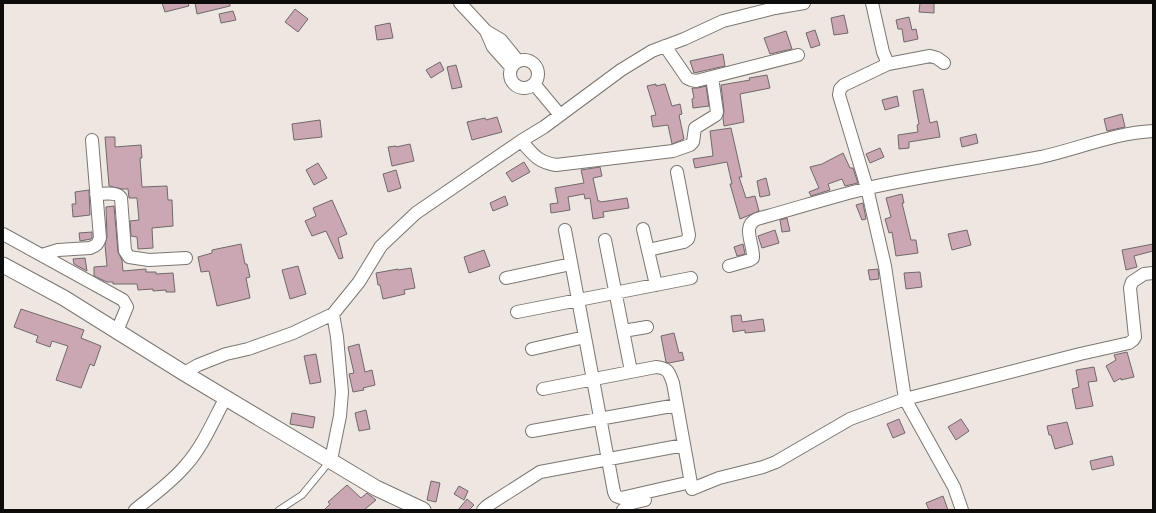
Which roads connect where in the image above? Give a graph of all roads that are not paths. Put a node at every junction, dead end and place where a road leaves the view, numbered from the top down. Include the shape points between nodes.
1 (460, 3) edge
2 (804, 3) edge
3 (872, 3) edge
4 (665, 46) junction
5 (798, 55) dead end
6 (944, 63) dead end
7 (515, 64) junction
8 (888, 64) junction
9 (712, 77) junction
10 (535, 85) junction
11 (560, 115) junction
12 (1153, 131) edge
13 (92, 140) dead end
14 (521, 142) junction
15 (677, 172) dead end
16 (867, 188) junction
17 (96, 194) junction
18 (644, 228) dead end
19 (564, 230) dead end
20 (3, 234) edge
21 (605, 240) dead end
22 (648, 250) junction
23 (42, 255) junction
24 (186, 258) dead end
25 (571, 264) junction
26 (3, 265) edge
27 (729, 266) dead end
28 (1153, 273) edge
29 (506, 278) dead end
30 (691, 278) dead end
31 (656, 285) junction
32 (616, 293) junction
33 (578, 300) junction
34 (517, 312) dead end
35 (333, 314) junction
36 (647, 327) dead end
37 (117, 331) junction
38 (623, 331) junction
39 (585, 338) junction
40 (532, 349) dead end
41 (631, 371) junction
42 (184, 373) junction
43 (593, 379) junction
44 (543, 389) dead end
45 (225, 399) junction
46 (905, 400) junction
47 (677, 405) junction
48 (601, 419) junction
49 (532, 432) dead end
50 (684, 445) junction
51 (608, 459) junction
52 (331, 460) junction
53 (692, 486) junction
54 (135, 510) edge
55 (279, 510) edge
56 (423, 510) edge
57 (483, 510) edge
58 (623, 510) edge
59 (962, 510) edge

1 - 7 street via 486,30 501,40
2 - 4 street via 723,20
3 - 8 street
4 - 9 street via 687,78 696,81
4 - 11 street via 620,70
5 - 9 street
6 - 8 street via 930,56
7 - 10 street via 526,60 533,63 539,77
7 - 10 street via 509,75 512,83 519,88 528,89
8 - 16 street via 840,89 839,95
9 - 14 street via 718,112 695,128 693,142 690,145 673,150 556,165 539,160
10 - 11 street
11 - 14 street
12 - 16 street via 1109,138 1033,158
13 - 17 street
14 - 35 street via 416,213 381,246 359,282
15 - 22 street via 688,239
16 - 27 street via 752,222 748,227 753,258
16 - 46 street via 886,266
17 - 23 street via 100,238 97,244 90,248 58,250
17 - 24 street via 116,193 122,198 125,251 130,257 149,260
18 - 22 street
19 - 25 street
20 - 23 street
21 - 32 street
22 - 31 street
23 - 37 street via 123,300 127,307
25 - 29 street
25 - 33 street
26 - 37 street via 64,298
28 - 46 street via 1144,274 1132,282 1130,288 1135,337 1130,343
30 - 31 street
31 - 32 street
32 - 33 street
32 - 38 street
33 - 34 street
33 - 39 street
35 - 42 street via 293,333 226,354
35 - 52 street via 342,392
36 - 38 street
37 - 42 street
38 - 41 street
39 - 40 street
39 - 43 street
41 - 43 street
41 - 47 street via 656,367 668,371 673,382
42 - 45 street
43 - 44 street
43 - 48 street
45 - 52 street
45 - 54 street via 200,447 187,465 166,486
46 - 53 street via 850,419 776,462
46 - 59 street via 954,487
47 - 48 street
47 - 50 street
48 - 49 street
48 - 51 street
50 - 51 street
50 - 53 street
51 - 53 street via 614,492 621,498
51 - 57 street via 540,472
52 - 55 lane via 302,494
52 - 56 street via 376,488
53 - 58 street via 632,503

